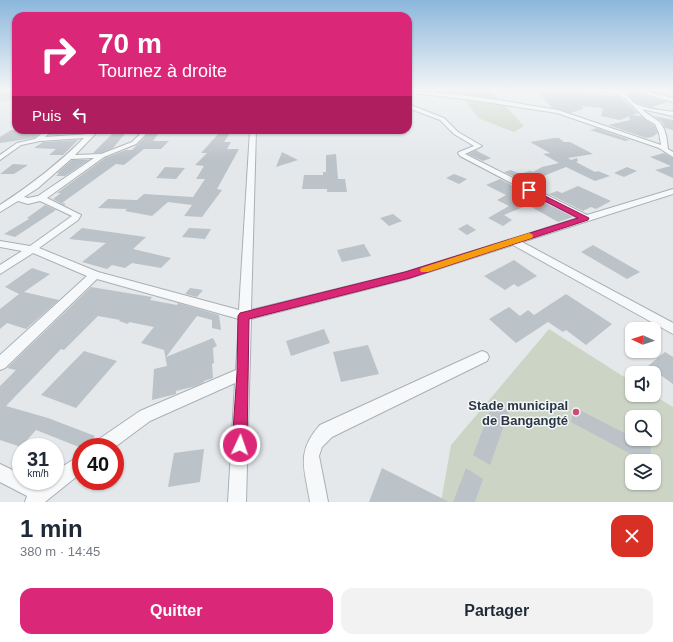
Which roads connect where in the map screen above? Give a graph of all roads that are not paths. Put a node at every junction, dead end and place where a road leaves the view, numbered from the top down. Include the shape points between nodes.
1 (428, 112) edge
2 (559, 112) edge
3 (642, 112) edge
4 (46, 134) edge
5 (143, 134) edge
6 (253, 134) edge
7 (90, 136) joint
8 (40, 139) junction
9 (665, 149) junction
10 (673, 155) edge
11 (102, 156) junction
12 (69, 157) junction
13 (0, 158) edge
14 (673, 191) edge
15 (18, 198) junction
16 (41, 198) junction
17 (0, 208) edge
18 (585, 218) junction
19 (513, 241) junction
20 (0, 244) edge
21 (32, 249) junction
22 (0, 270) edge
23 (95, 275) junction
24 (244, 316) junction
25 (673, 329) edge
26 (482, 357) dead end
27 (0, 364) edge
28 (243, 373) junction
29 (115, 438) edge
30 (72, 470) edge
31 (0, 473) edge
32 (37, 498) edge
33 (237, 502) edge
34 (319, 502) edge

1 - 18 street via 445,120 456,133 479,146 462,155
2 - 9 street
3 - 9 street via 657,123
4 - 8 street
5 - 11 street via 134,143
6 - 24 street
7 - 8 street
7 - 12 street
8 - 13 street via 19,144
9 - 10 street
11 - 12 street
11 - 16 street
12 - 15 street
14 - 18 street
15 - 16 street via 28,201
15 - 17 street
16 - 21 street via 77,216
18 - 19 street
19 - 24 street via 386,281
19 - 25 street
20 - 21 street
21 - 22 street
21 - 23 street
23 - 24 street
23 - 27 street
24 - 28 street
26 - 34 street via 326,431 316,442 311,456
28 - 29 street via 152,412
28 - 33 street
30 - 32 street
31 - 32 street

